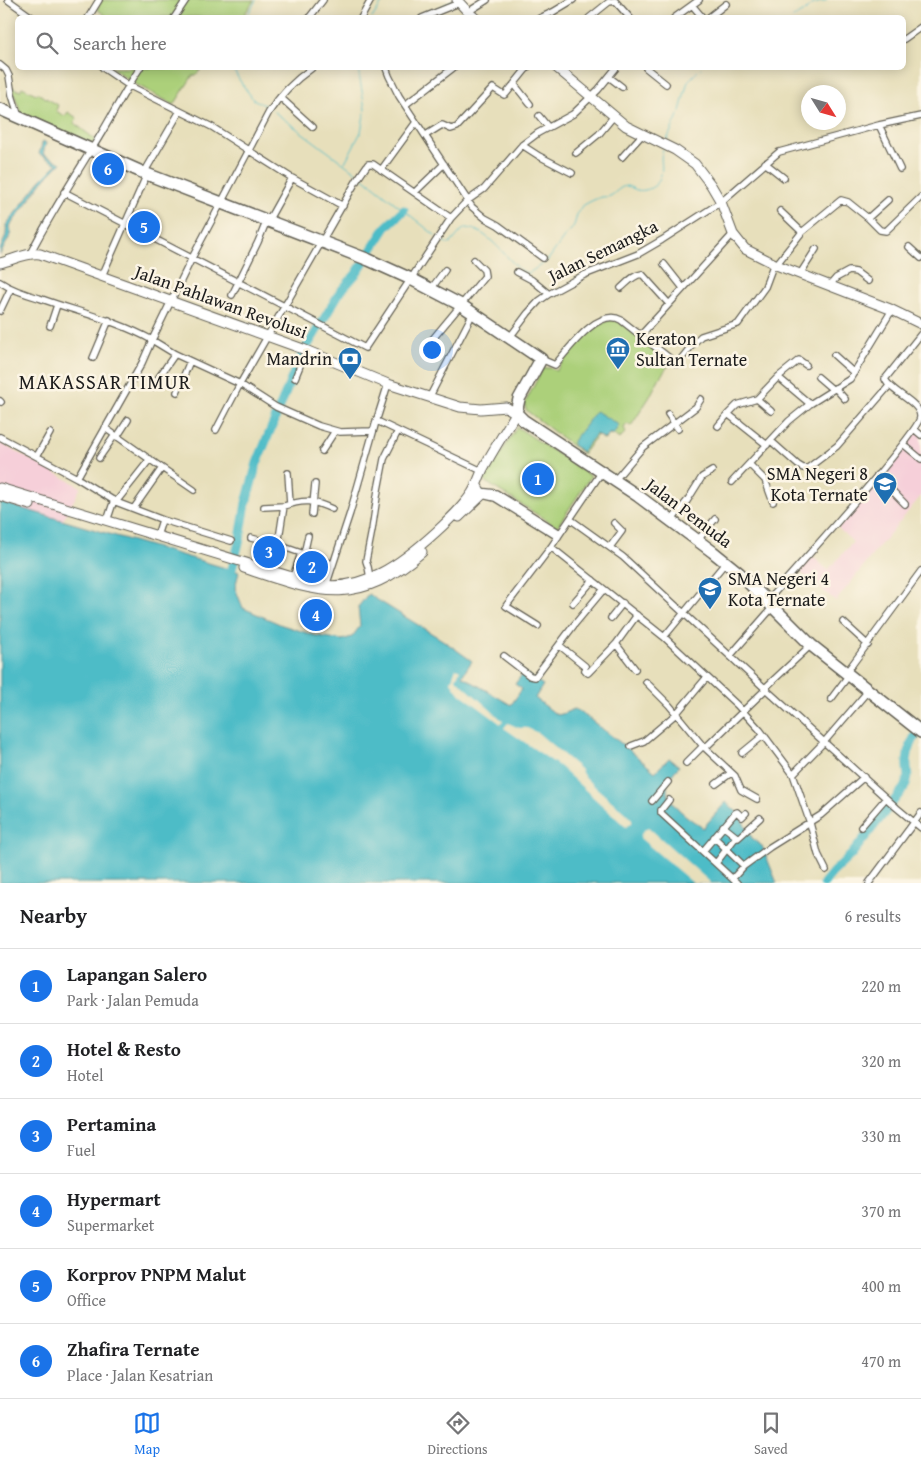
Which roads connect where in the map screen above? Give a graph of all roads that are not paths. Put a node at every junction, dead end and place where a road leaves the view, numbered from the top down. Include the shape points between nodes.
1 (8, 0) edge
2 (186, 0) edge
3 (323, 0) edge
4 (371, 0) edge
5 (486, 0) edge
6 (573, 0) edge
7 (699, 0) edge
8 (97, 1) edge
9 (458, 2) edge
10 (726, 4) dead end
11 (692, 5) junction
12 (29, 15) edge
13 (90, 15) edge
14 (176, 15) edge
15 (311, 15) edge
16 (362, 15) edge
17 (429, 15) edge
18 (471, 15) edge
19 (546, 15) edge
20 (593, 15) edge
21 (627, 15) edge
22 (678, 15) edge
23 (700, 15) edge
24 (712, 15) edge
25 (921, 27) edge
26 (906, 38) edge
27 (0, 65) edge
28 (105, 70) edge
29 (139, 70) edge
30 (301, 70) edge
31 (309, 70) edge
32 (387, 70) edge
33 (450, 70) edge
34 (525, 70) edge
35 (559, 70) edge
36 (614, 70) edge
37 (648, 70) edge
38 (304, 74) junction
39 (609, 77) junction
40 (514, 84) junction
41 (666, 84) dead end
42 (128, 85) junction
43 (622, 87) dead end
44 (591, 96) junction
45 (280, 97) junction
46 (530, 104) dead end
47 (405, 105) junction
48 (0, 109) edge
49 (180, 111) junction
50 (539, 116) dead end
51 (614, 116) junction
52 (921, 116) edge
53 (19, 117) junction
54 (416, 122) junction
55 (879, 125) junction
56 (312, 127) dead end
57 (548, 127) junction
58 (426, 135) junction
59 (642, 135) junction
60 (522, 145) junction
61 (92, 150) junction
62 (249, 151) junction
63 (576, 153) dead end
64 (622, 157) dead end
65 (766, 162) junction
66 (444, 164) junction
67 (900, 169) dead end
68 (381, 170) junction
69 (572, 173) dead end
70 (146, 174) junction
71 (292, 178) junction
72 (784, 178) dead end
73 (64, 192) junction
74 (415, 192) junction
75 (921, 198) edge
76 (888, 200) dead end
77 (467, 201) junction
78 (721, 202) junction
79 (222, 203) junction
80 (342, 206) junction
81 (780, 211) dead end
82 (451, 218) junction
83 (868, 218) junction
84 (268, 221) junction
85 (124, 224) junction
86 (802, 232) junction
87 (733, 234) junction
88 (321, 242) junction
89 (909, 247) dead end
90 (816, 249) dead end
91 (31, 252) junction
92 (192, 258) junction
93 (543, 258) dead end
94 (921, 258) edge
95 (474, 260) dead end
96 (0, 263) edge
97 (664, 264) dead end
98 (775, 264) junction
99 (445, 270) dead end
100 (517, 272) dead end
101 (800, 274) junction
102 (102, 276) junction
103 (411, 279) junction
104 (868, 281) dead end
105 (0, 282) edge
106 (238, 282) junction
107 (830, 285) junction
108 (11, 288) junction
109 (621, 288) dead end
110 (683, 288) junction
111 (431, 289) junction
112 (548, 294) junction
113 (232, 295) dead end
114 (171, 300) junction
115 (669, 304) junction
116 (57, 305) junction
117 (461, 305) junction
118 (284, 307) junction
119 (892, 310) junction
120 (0, 312) edge
121 (474, 313) junction
122 (109, 320) junction
123 (921, 324) edge
124 (50, 326) dead end
125 (921, 334) edge
126 (640, 336) junction
127 (266, 337) junction
128 (510, 337) junction
129 (152, 340) junction
130 (426, 347) dead end
131 (305, 350) junction
132 (175, 354) junction
133 (834, 355) dead end
134 (93, 358) dead end
135 (541, 358) junction
136 (190, 361) junction
137 (806, 365) dead end
138 (854, 372) junction
139 (778, 377) junction
140 (818, 377) dead end
141 (295, 378) dead end
142 (240, 384) junction
143 (388, 384) junction
144 (890, 386) junction
145 (152, 387) dead end
146 (833, 388) junction
147 (177, 392) dead end
148 (429, 398) junction
149 (701, 399) dead end
150 (757, 399) junction
151 (845, 399) dead end
152 (810, 404) junction
153 (511, 410) junction
154 (771, 411) dead end
155 (668, 414) dead end
156 (728, 414) junction
157 (921, 417) edge
158 (128, 420) dead end
159 (377, 421) junction
160 (674, 423) junction
161 (718, 426) dead end
162 (105, 428) junction
163 (914, 428) junction
164 (374, 429) junction
165 (678, 429) dead end
166 (216, 430) dead end
167 (398, 430) junction
168 (335, 431) junction
169 (50, 433) dead end
170 (921, 434) edge
171 (116, 436) junction
172 (0, 437) edge
173 (769, 443) junction
174 (903, 444) junction
175 (322, 451) dead end
176 (37, 456) junction
177 (99, 458) dead end
178 (150, 459) junction
179 (921, 459) edge
180 (748, 464) junction
181 (162, 468) junction
182 (482, 471) junction
183 (712, 471) dead end
184 (601, 472) junction
185 (288, 473) dead end
186 (877, 476) junction
187 (77, 478) junction
188 (614, 480) junction
189 (732, 482) dead end
190 (315, 484) dead end
191 (0, 488) edge
192 (194, 490) dead end
193 (478, 491) junction
194 (0, 496) edge
195 (314, 501) junction
196 (114, 502) junction
197 (773, 502) dead end
198 (290, 504) junction
199 (905, 504) dead end
200 (284, 506) junction
201 (264, 507) dead end
202 (134, 508) junction
203 (332, 510) dead end
204 (312, 514) dead end
205 (570, 519) junction
206 (715, 519) dead end
207 (108, 520) junction
208 (162, 520) junction
209 (672, 520) junction
210 (614, 523) dead end
211 (559, 535) junction
212 (157, 536) junction
213 (308, 536) dead end
214 (251, 538) dead end
215 (698, 540) junction
216 (231, 541) dead end
217 (278, 545) junction
218 (551, 547) junction
219 (610, 548) junction
220 (302, 554) junction
221 (226, 559) junction
222 (726, 562) junction
223 (241, 564) junction
224 (333, 564) junction
225 (921, 572) edge
226 (292, 576) junction
227 (593, 580) junction
228 (368, 581) junction
229 (326, 586) junction
230 (314, 587) junction
231 (604, 589) junction
232 (623, 603) junction
233 (573, 604) dead end
234 (769, 605) junction
235 (684, 613) junction
236 (638, 615) junction
237 (611, 618) dead end
238 (843, 622) dead end
239 (538, 626) dead end
240 (664, 637) junction
241 (616, 644) junction
242 (868, 644) junction
243 (559, 645) junction
244 (811, 645) junction
245 (504, 656) dead end
246 (730, 656) junction
247 (635, 669) dead end
248 (848, 674) junction
249 (707, 677) junction
250 (646, 682) dead end
251 (766, 689) junction
252 (868, 691) junction
253 (831, 699) dead end
254 (742, 711) junction
255 (676, 714) junction
256 (921, 732) edge
257 (764, 735) junction
258 (825, 741) junction
259 (631, 746) dead end
260 (704, 747) junction
261 (742, 753) dead end
262 (686, 763) dead end
263 (731, 773) junction
264 (793, 774) junction
265 (864, 777) junction
266 (668, 782) dead end
267 (716, 784) dead end
268 (757, 799) dead end
269 (887, 799) junction
270 (746, 813) dead end
271 (921, 813) edge
272 (760, 818) dead end
273 (914, 822) junction
274 (810, 823) junction
275 (723, 826) junction
276 (861, 827) dead end
277 (921, 828) edge
278 (714, 837) junction
279 (736, 838) junction
280 (727, 850) junction
281 (703, 851) junction
282 (716, 863) junction
283 (744, 866) junction
284 (826, 870) dead end
285 (735, 881) edge
286 (868, 883) edge

1 - 12 street
2 - 14 street
3 - 15 street
4 - 16 street
5 - 18 street
6 - 19 street
7 - 11 street
8 - 13 street
9 - 17 street
9 - 18 street
10 - 24 street
11 - 22 street
11 - 23 street
20 - 21 street via 612,1
25 - 26 street
27 - 53 street via 9,76
28 - 42 street
29 - 42 street
30 - 38 street
31 - 38 street
32 - 47 street
33 - 47 street
34 - 40 street
35 - 44 street
36 - 39 street
37 - 41 street
38 - 45 street
39 - 43 street
39 - 44 street
40 - 46 street
40 - 58 street via 505,95 492,88 457,127 451,129 442,125
42 - 49 street
42 - 61 street
44 - 51 street
44 - 57 street via 573,114
45 - 56 street
45 - 62 street
47 - 54 street
48 - 53 highway
49 - 62 street
49 - 70 street
50 - 57 street
51 - 59 street
51 - 63 street
52 - 55 street, Jalan Semangka
53 - 61 highway
54 - 58 street
54 - 68 street
55 - 65 street, Jalan Semangka via 785,149
55 - 67 street
57 - 60 street
58 - 66 street
59 - 64 street
59 - 78 street via 695,164
60 - 69 street
60 - 77 street via 484,189
61 - 70 highway
61 - 73 street
62 - 71 street
62 - 79 street
65 - 72 street
65 - 78 street, Jalan Semangka
66 - 74 street
66 - 77 street
68 - 74 street
68 - 80 street via 368,164
70 - 79 highway
70 - 85 street
71 - 80 street
71 - 84 street
73 - 85 street
73 - 91 street
74 - 82 street
75 - 83 street via 886,231 880,230
76 - 83 street
77 - 82 street
77 - 93 street via 485,218
78 - 87 street
78 - 112 street, Jalan Semangka via 638,254 584,275
79 - 84 highway
79 - 92 street
80 - 88 street
81 - 86 street
82 - 103 street
83 - 86 street via 841,200
84 - 88 highway
84 - 106 street
85 - 92 street
85 - 102 street
86 - 98 street
87 - 98 street via 745,249
87 - 110 street
88 - 103 highway
88 - 118 street
89 - 94 street
90 - 101 street
91 - 96 street
91 - 102 street, Jalan Pahlawan Revolusi
92 - 106 street
92 - 114 street
95 - 117 street via 484,270 485,276
97 - 110 street
98 - 101 street
98 - 126 street via 765,287 738,324 701,336 677,364
99 - 111 street
100 - 112 street
101 - 107 street
102 - 114 street, Jalan Pahlawan Revolusi
103 - 111 highway
103 - 118 street via 365,348
104 - 107 street via 849,271
105 - 108 street
106 - 113 street
106 - 118 street
107 - 119 street
108 - 116 street
108 - 120 street
109 - 115 street via 640,274
110 - 115 street
111 - 117 highway
112 - 128 street, Jalan Semangka
114 - 127 street, Jalan Pahlawan Revolusi
114 - 129 street
115 - 126 street
116 - 122 street
116 - 124 street
117 - 121 highway
117 - 130 street
118 - 127 street
119 - 123 street
119 - 138 street
121 - 128 highway
121 - 148 street
122 - 129 street
122 - 134 street
125 - 144 street via 886,377 885,381
126 - 135 street via 616,317 606,318 583,333 555,365
127 - 131 street, Jalan Pahlawan Revolusi
127 - 142 street
128 - 135 highway
129 - 132 street
129 - 162 street
131 - 141 street
131 - 143 street, Jalan Pahlawan Revolusi
132 - 136 street
132 - 145 street
133 - 138 street
135 - 153 highway
136 - 142 street
136 - 147 street
137 - 139 street via 799,360
138 - 146 street
139 - 150 street
139 - 152 street
140 - 146 street
142 - 166 street
142 - 168 street via 286,412
143 - 148 street, Jalan Pahlawan Revolusi
143 - 159 street
144 - 157 street via 916,407
144 - 173 street via 837,446 808,468 798,465
146 - 151 street
146 - 152 street
148 - 153 street, Jalan Pahlawan Revolusi via 472,409
149 - 160 street via 696,407
150 - 154 street
150 - 156 street via 737,405
152 - 173 street
153 - 182 street
153 - 184 highway, Jalan Pemuda
155 - 160 street
156 - 161 street
156 - 173 street
157 - 163 street
158 - 171 street
159 - 164 street
159 - 167 street
160 - 165 street
160 - 188 street via 643,447
162 - 171 street
162 - 187 street
163 - 170 street
163 - 174 street
164 - 168 street via 356,433
164 - 224 street
167 - 182 street
167 - 228 street via 384,459 366,561
168 - 175 street
169 - 176 street
171 - 177 street
171 - 178 street
172 - 176 street
173 - 180 street
174 - 179 street
174 - 186 street
176 - 187 street
178 - 181 street
178 - 196 street
180 - 189 street
180 - 197 street via 765,480
181 - 192 street
181 - 202 street
182 - 193 street
183 - 209 street via 702,477
184 - 188 highway, Jalan Pemuda
184 - 205 street
185 - 198 street
186 - 199 street
186 - 234 street
187 - 196 street
188 - 209 highway, Jalan Pemuda
190 - 195 street
191 - 207 street
193 - 211 street via 496,493
193 - 228 street via 421,546
194 - 221 street
195 - 198 street
195 - 203 street
195 - 204 street
196 - 202 street
196 - 207 street
198 - 200 street
200 - 201 street
200 - 217 street
202 - 208 street
205 - 211 street
205 - 219 street
206 - 215 street
207 - 212 street
208 - 212 street
208 - 216 street
209 - 215 highway, Jalan Pemuda
210 - 219 street via 622,531
211 - 218 street
212 - 221 street
213 - 220 street
214 - 217 street
215 - 222 highway, Jalan Pemuda
217 - 220 street
218 - 227 street
218 - 239 street via 506,606
219 - 235 street
220 - 224 street
220 - 226 street
221 - 223 street
222 - 234 highway, Jalan Pemuda
222 - 235 street
223 - 226 street
223 - 230 street
224 - 229 street
225 - 242 street
226 - 230 street
227 - 231 street
227 - 233 street
228 - 229 street
228 - 230 street via 341,592
229 - 230 street
231 - 232 street
231 - 243 street
232 - 236 street
232 - 237 street
234 - 244 highway, Jalan Pemuda
234 - 246 street
235 - 240 street
235 - 246 street
236 - 240 street
236 - 241 street
238 - 242 street
240 - 249 street
241 - 243 street via 588,673
241 - 247 street
242 - 248 street
243 - 245 street via 535,677
244 - 248 highway, Jalan Pemuda
244 - 251 street
246 - 251 street
248 - 252 highway, Jalan Pemuda
248 - 253 street
249 - 254 street
249 - 255 street
250 - 255 street
251 - 254 street
251 - 258 street
252 - 256 highway, Jalan Pemuda
252 - 258 street
254 - 257 street
254 - 260 street
255 - 259 street via 644,741
255 - 260 street
257 - 261 street
257 - 264 street
258 - 264 street
258 - 265 street
260 - 262 street
260 - 263 street
263 - 267 street
263 - 268 street via 740,790
264 - 274 street
265 - 269 street
265 - 274 street
266 - 281 street via 654,799 667,803 661,813
269 - 273 street
269 - 276 street
270 - 275 street via 742,817 735,813
271 - 273 street
272 - 279 street
273 - 277 street
273 - 286 street
274 - 283 street
274 - 284 street
275 - 278 street
275 - 279 street
278 - 280 street
278 - 281 street
279 - 280 street
280 - 282 street
280 - 283 street
281 - 282 street
282 - 285 street
283 - 285 street

